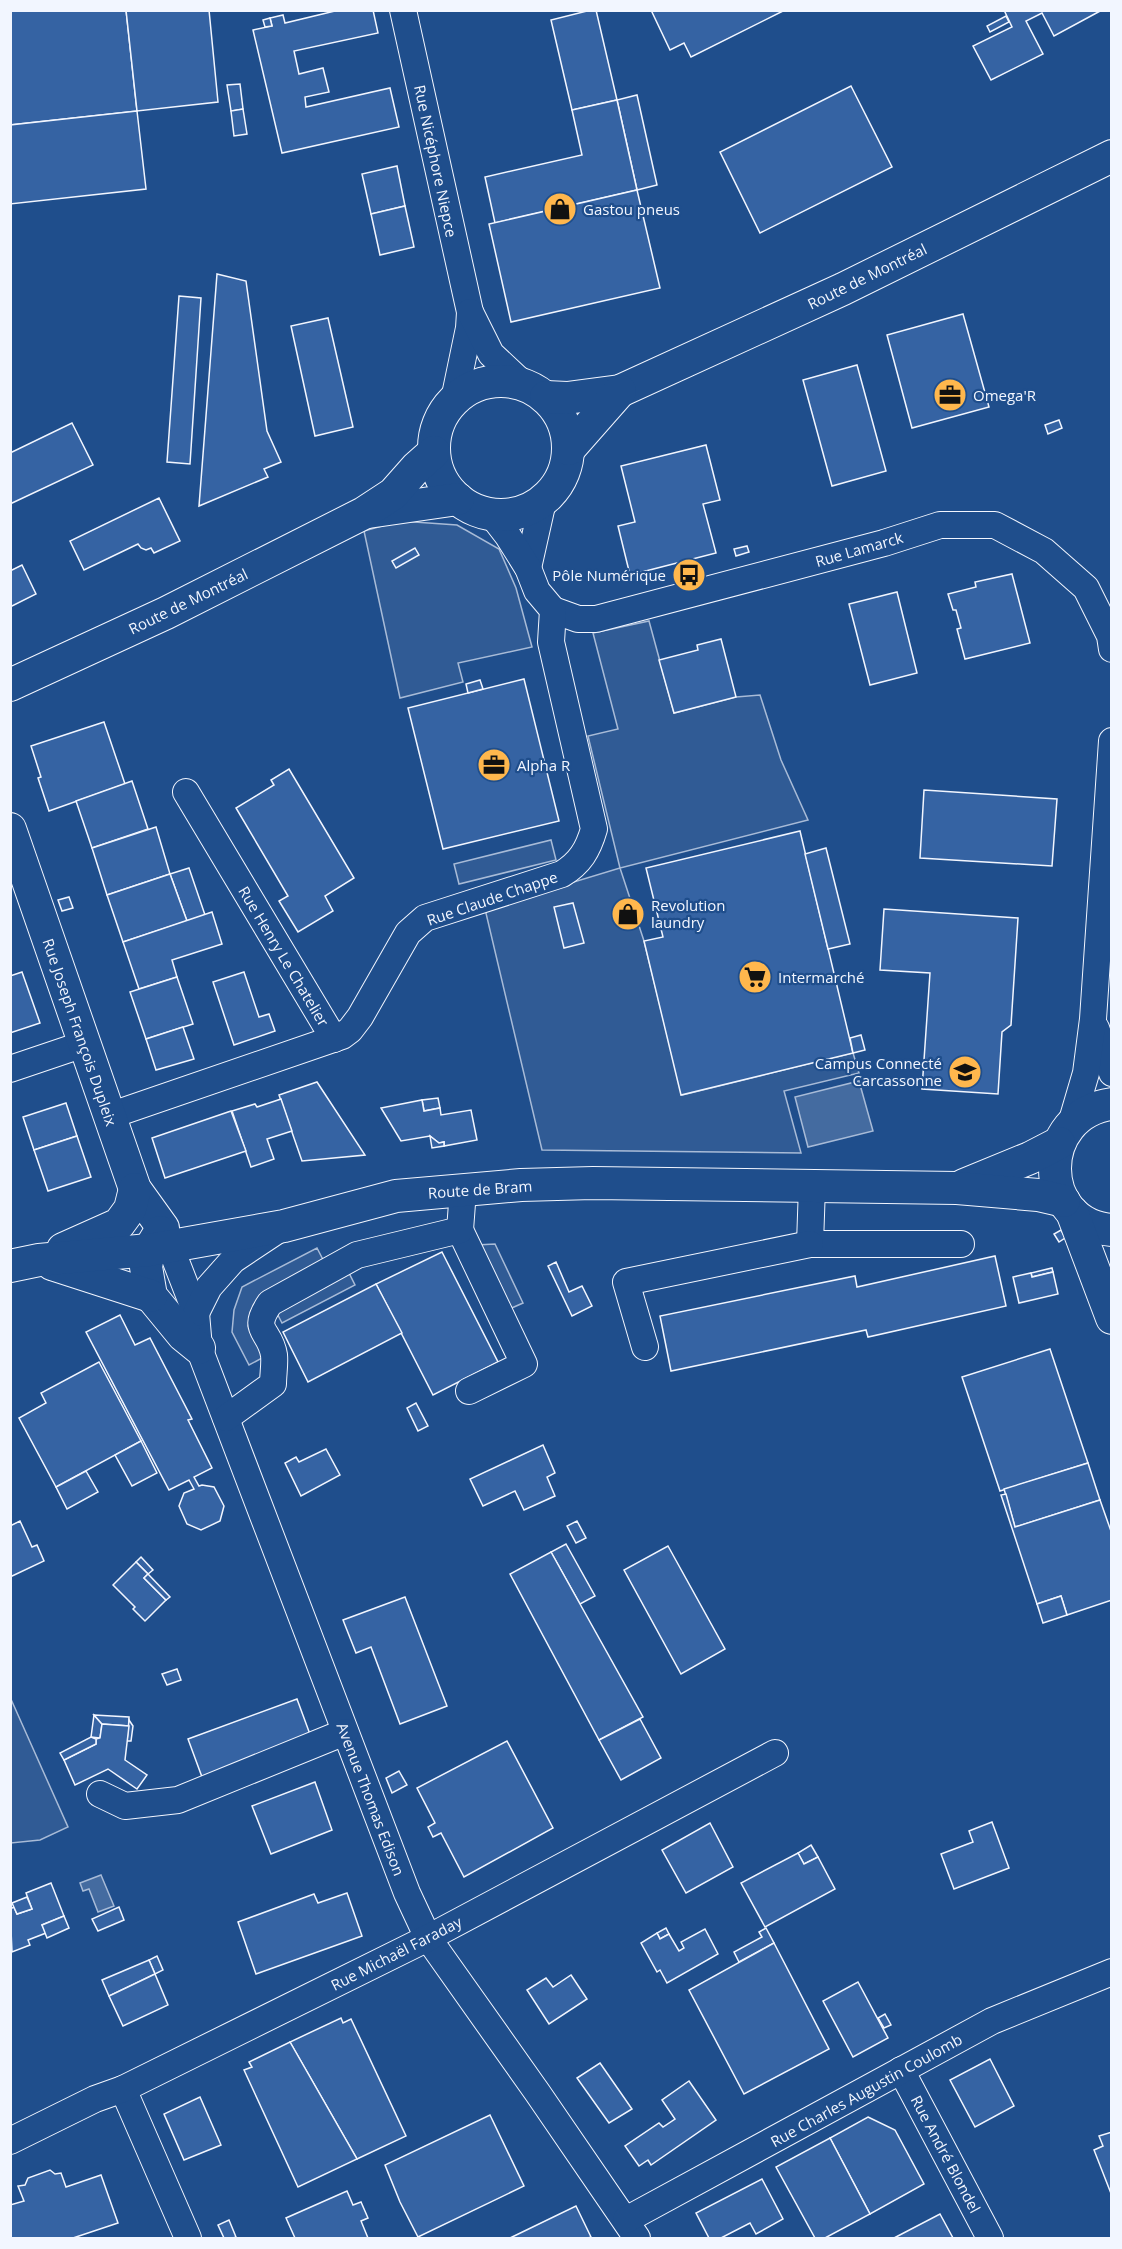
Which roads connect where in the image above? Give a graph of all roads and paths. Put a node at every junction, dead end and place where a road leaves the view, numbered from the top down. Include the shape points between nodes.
1 (403, 10) edge
2 (1112, 156) edge
3 (470, 312) junction
4 (534, 390) junction
5 (621, 391) junction
6 (454, 400) junction
7 (569, 449) junction
8 (434, 452) junction
9 (458, 499) junction
10 (543, 501) junction
11 (364, 513) junction
12 (491, 514) junction
13 (528, 568) junction
14 (553, 610) junction
15 (1112, 649) edge
16 (12, 687) edge
17 (1112, 741) edge
18 (186, 792) dead end
19 (10, 828) edge
20 (18, 877) edge
21 (1094, 1019) junction
22 (334, 1039) junction
23 (84, 1044) junction
24 (10, 1069) edge
25 (1112, 1073) edge
26 (1112, 1104) edge
27 (109, 1116) junction
28 (1065, 1133) junction
29 (812, 1186) junction
30 (957, 1188) junction
31 (135, 1189) junction
32 (463, 1190) junction
33 (396, 1196) junction
34 (1068, 1207) junction
35 (284, 1226) junction
36 (460, 1230) junction
37 (1112, 1230) edge
38 (161, 1241) junction
39 (810, 1244) junction
40 (961, 1244) dead end
41 (25, 1263) edge
42 (151, 1296) junction
43 (196, 1313) junction
44 (1112, 1318) edge
45 (645, 1347) dead end
46 (199, 1348) junction
47 (469, 1391) dead end
48 (226, 1418) junction
49 (345, 1732) junction
50 (775, 1753) dead end
51 (100, 1794) dead end
52 (428, 1938) junction
53 (1112, 1972) edge
54 (901, 2070) junction
55 (123, 2089) junction
56 (10, 2141) edge
57 (631, 2229) edge
58 (188, 2238) edge
59 (990, 2238) edge

1 - 3 street, Rue Nicéphore Niepce
2 - 5 main road, Route de Montréal via 843,289
3 - 4 street, Rue Nicéphore Niepce via 491,354
3 - 6 street, Rue Nicéphore Niepce
4 - 5 main road, Route de Montréal via 567,398
4 - 6 main road via 504,381 486,382
4 - 7 main road via 559,412
5 - 7 main road, Route de Montréal
6 - 8 main road via 435,433
7 - 10 main road via 566,469
8 - 9 main road via 445,486
8 - 11 main road, Route de Montréal via 393,494
9 - 11 main road, Route de Montréal
9 - 12 main road
10 - 12 main road via 509,515
10 - 13 street
11 - 16 main road, Route de Montréal
12 - 13 street
13 - 14 street via 537,591
14 - 15 street, Rue Lamarck via 578,619 596,619 940,525 995,525 1044,551 1086,588 1110,636
14 - 22 street, Rue Claude Chappe via 551,642 594,829 590,843 576,865 562,874 425,918 408,933 360,1017 350,1030
17 - 21 street
18 - 22 street, Rue Henry Le Chatelier
19 - 20 main road, Rue Joseph François Dupleix
20 - 23 main road, Rue Joseph François Dupleix
21 - 25 street
21 - 28 street via 1086,1073
22 - 27 street, Rue Henry Le Chatelier
23 - 24 street
23 - 27 main road, Rue Joseph François Dupleix
26 - 28 main road, Route de Bram via 1085,1112
27 - 31 main road, Rue Joseph François Dupleix
28 - 30 main road, Route de Bram via 1030,1158
28 - 34 main road via 1054,1162 1056,1183
29 - 30 main road, Route de Bram
29 - 32 main road, Route de Bram via 593,1182
29 - 39 street
30 - 34 main road, Route de Bram via 1038,1196
31 - 38 main road, Rue Joseph François Dupleix
31 - 41 main road via 130,1209 119,1224
32 - 33 main road, Route de Bram
32 - 36 street
33 - 35 main road, Route de Bram
33 - 38 main road via 312,1202
34 - 37 main road, Route de Bram via 1087,1223
34 - 44 main road
35 - 38 main road, Route de Bram
35 - 43 street via 233,1260 208,1287
36 - 47 street via 524,1364
36 - 48 street via 357,1256 270,1302 261,1316 261,1326 274,1353 273,1384
38 - 41 main road, Route de Bram
38 - 42 main road via 146,1267
38 - 43 street, Avenue Thomas Edison
39 - 40 street
39 - 45 street via 626,1282
41 - 42 main road
42 - 46 main road
43 - 46 street, Avenue Thomas Edison
46 - 48 street, Avenue Thomas Edison
48 - 49 street, Avenue Thomas Edison
49 - 51 street via 178,1800 125,1806
49 - 52 street, Avenue Thomas Edison
50 - 52 street, Rue Michaël Faraday
52 - 55 street, Rue Michaël Faraday
52 - 57 street, Avenue Thomas Edison
53 - 54 street, Rue Charles Augustin Coulomb via 992,2021
54 - 57 street, Rue Charles Augustin Coulomb
54 - 59 street, Rue André Blondel
55 - 56 street, Rue Michaël Faraday
55 - 58 street

